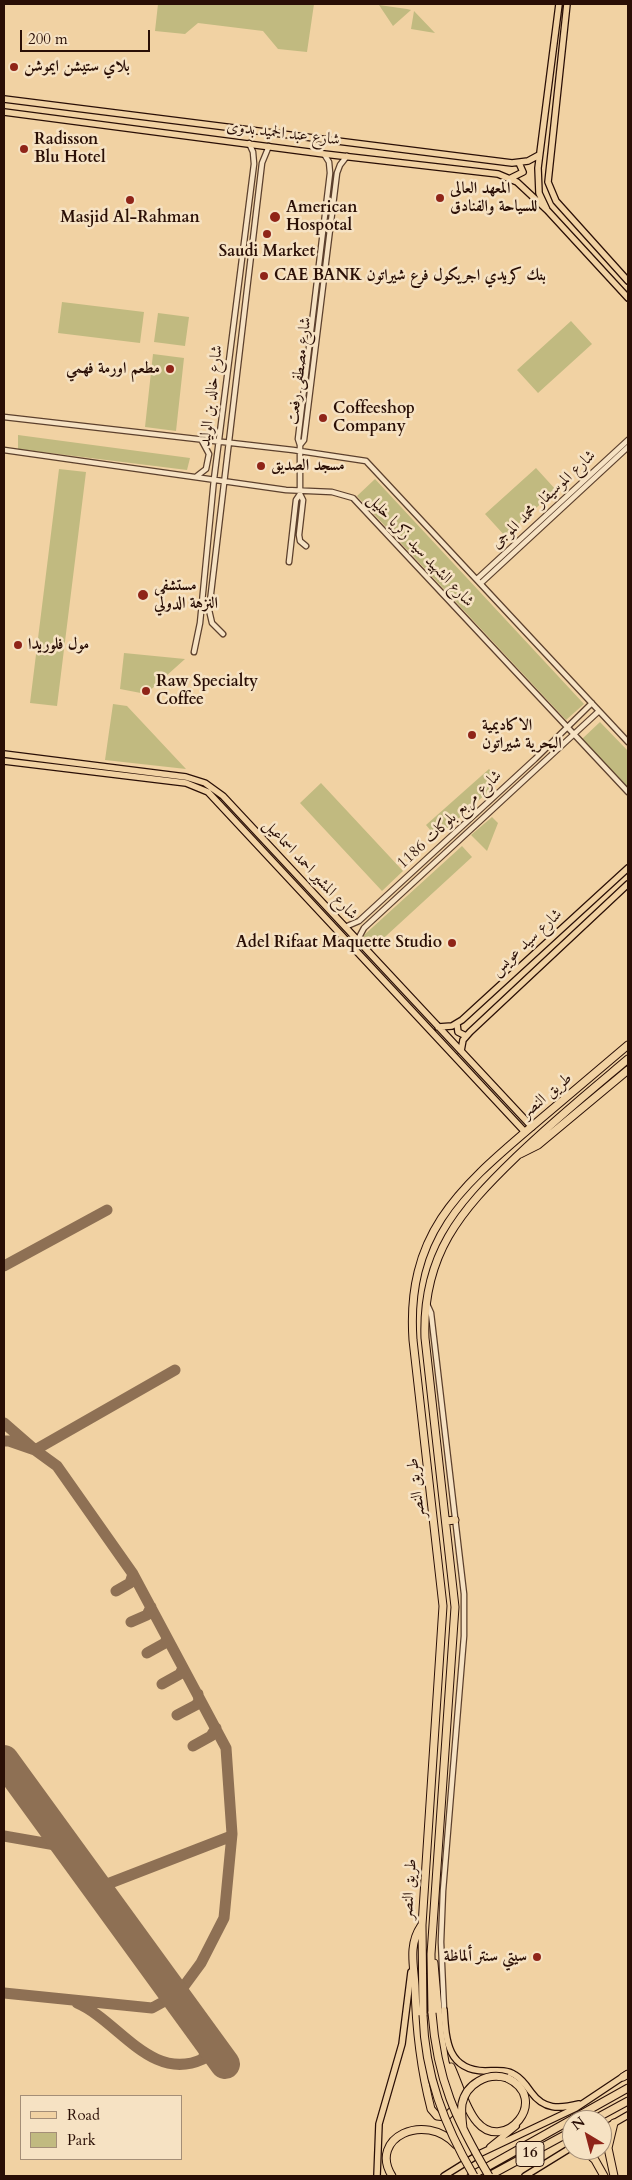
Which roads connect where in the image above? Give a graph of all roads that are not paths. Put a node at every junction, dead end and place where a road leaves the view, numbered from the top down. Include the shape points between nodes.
1 (559, 4) edge
2 (567, 4) edge
3 (4, 99) edge
4 (4, 112) edge
5 (249, 144) junction
6 (269, 146) junction
7 (324, 154) junction
8 (539, 155) junction
9 (254, 156) junction
10 (264, 156) junction
11 (347, 156) junction
12 (519, 163) junction
13 (330, 169) junction
14 (338, 169) junction
15 (511, 178) junction
16 (547, 210) junction
17 (628, 281) edge
18 (628, 298) edge
19 (4, 417) edge
20 (628, 440) edge
21 (202, 441) junction
22 (219, 442) junction
23 (227, 442) junction
24 (300, 445) junction
25 (628, 447) edge
26 (4, 450) edge
27 (300, 452) junction
28 (195, 476) junction
29 (214, 479) junction
30 (223, 480) junction
31 (300, 492) junction
32 (290, 540) junction
33 (300, 541) junction
34 (306, 546) dead end
35 (289, 562) dead end
36 (479, 581) junction
37 (200, 623) junction
38 (212, 623) junction
39 (223, 634) dead end
40 (194, 652) dead end
41 (592, 703) junction
42 (600, 711) junction
43 (567, 726) junction
44 (574, 734) junction
45 (628, 742) edge
46 (4, 754) edge
47 (4, 760) edge
48 (628, 792) edge
49 (418, 866) junction
50 (628, 868) edge
51 (424, 873) junction
52 (410, 874) junction
53 (416, 881) junction
54 (628, 884) edge
55 (345, 927) junction
56 (357, 941) junction
57 (402, 993) junction
58 (457, 1024) junction
59 (438, 1027) junction
60 (466, 1036) junction
61 (628, 1045) edge
62 (461, 1051) junction
63 (628, 1059) edge
64 (628, 1070) edge
65 (521, 1115) junction
66 (515, 1121) junction
67 (532, 1126) junction
68 (525, 1132) junction
69 (519, 1154) junction
70 (451, 1520) junction
71 (435, 1890) junction
72 (443, 1891) junction
73 (422, 1925) junction
74 (411, 1970) junction
75 (439, 2010) junction
76 (443, 2048) junction
77 (627, 2075) edge
78 (628, 2088) edge
79 (628, 2101) edge
80 (586, 2103) junction
81 (611, 2110) edge
82 (628, 2115) edge
83 (521, 2121) junction
84 (614, 2123) joint
85 (464, 2133) junction
86 (562, 2136) edge
87 (456, 2145) junction
88 (481, 2153) junction
89 (562, 2153) edge
90 (595, 2160) edge
91 (376, 2176) edge
92 (392, 2176) edge
93 (444, 2176) edge
94 (473, 2176) edge
95 (489, 2176) edge
96 (525, 2176) edge
97 (604, 2176) edge
98 (614, 2176) edge

1 - 8 main road, شارع عبد الحميد بدوى
2 - 17 main road via 548,182 556,201
3 - 12 main road, شارع عبد الحميد بدوى
4 - 5 main road, شارع عبد الحميد بدوى
5 - 6 main road, شارع عبد الحميد بدوى
5 - 9 street, شارع خالد بن الوليد
6 - 7 main road, شارع عبد الحميد بدوى
6 - 10 street, شارع خالد بن الوليد
7 - 11 main road, شارع عبد الحميد بدوى
7 - 13 street, شارع مصطفى رفعت
8 - 12 main road, شارع عبد الحميد بدوى
8 - 16 main road, شارع عبد الحميد بدوى via 538,187
9 - 10 street
9 - 22 street, شارع خالد بن الوليد
10 - 23 street, شارع خالد بن الوليد
11 - 14 street, شارع مصطفى رفعت
11 - 15 main road, شارع عبد الحميد بدوى
12 - 15 main road via 523,172
13 - 14 street
13 - 24 street, شارع مصطفى رفعت via 298,439
14 - 24 street, شارع مصطفى رفعت via 304,440
15 - 16 main road, شارع عبد الحميد بدوى
16 - 18 main road, شارع عبد الحميد بدوى
19 - 21 street, شارع الشهيد سيد زكريا خليل
20 - 36 street, شارع الموسيقار محمد الموجى
21 - 22 street, شارع الشهيد سيد زكريا خليل
21 - 28 street via 209,451 207,467
22 - 23 street, شارع الشهيد سيد زكريا خليل
22 - 29 street, شارع خالد بن الوليد
23 - 27 street, شارع الشهيد سيد زكريا خليل
23 - 30 street, شارع خالد بن الوليد
24 - 27 street
25 - 36 street, شارع الموسيقار محمد الموجى
26 - 28 street, شارع الشهيد سيد زكريا خليل
27 - 31 street
27 - 36 street, شارع الشهيد سيد زكريا خليل via 369,463
28 - 29 street, شارع الشهيد سيد زكريا خليل
29 - 30 street, شارع الشهيد سيد زكريا خليل
29 - 37 street, شارع خالد بن الوليد
30 - 31 street, شارع الشهيد سيد زكريا خليل
30 - 38 street, شارع خالد بن الوليد via 209,610
31 - 32 street via 296,498
31 - 33 street via 303,500
31 - 43 street, شارع الشهيد سيد زكريا خليل via 339,493 356,501
32 - 33 street
32 - 35 street
33 - 34 street
36 - 41 street, شارع الشهيد سيد زكريا خليل
37 - 38 street
37 - 40 street, شارع خالد بن الوليد
38 - 39 street
41 - 42 street, شارع الشهيد سيد زكريا خليل
41 - 43 street, شارع مربع بلوكات 1186
42 - 44 street, شارع مربع بلوكات 1186
42 - 45 street, شارع الشهيد سيد زكريا خليل
43 - 44 street, شارع الشهيد سيد زكريا خليل
43 - 49 street, شارع مربع بلوكات 1186
44 - 48 street, شارع الشهيد سيد زكريا خليل
44 - 51 street, شارع مربع بلوكات 1186
46 - 55 main road, شارع المشير احمد اسماعيل via 178,776 205,783 223,796
47 - 57 main road, شارع المشير احمد اسماعيل via 186,783 208,792
49 - 51 street
49 - 52 street, شارع مربع بلوكات 1186
50 - 58 main road, شارع سيد عويس
51 - 53 street, شارع مربع بلوكات 1186
52 - 53 street
52 - 55 street, شارع مربع بلوكات 1186 via 359,921
53 - 56 street, شارع مربع بلوكات 1186 via 364,928
54 - 60 main road
55 - 56 main road, شارع المشير احمد اسماعيل
56 - 57 main road, شارع المشير احمد اسماعيل
57 - 59 main road, شارع المشير احمد اسماعيل
57 - 66 main road, شارع المشير احمد اسماعيل
58 - 59 main road
58 - 60 main road via 458,1032
59 - 62 main road, شارع المشير احمد اسماعيل
60 - 62 main road
61 - 67 highway, طريق النصر
62 - 65 main road, شارع المشير احمد اسماعيل
63 - 69 highway, طريق النصر
64 - 69 highway via 538,1145
65 - 66 main road via 520,1120
65 - 67 main road, شارع المشير احمد اسماعيل
66 - 68 main road, شارع المشير احمد اسماعيل
67 - 68 highway, طريق النصر
68 - 73 highway, طريق النصر via 480,1171 448,1207 428,1244 419,1272 412,1330 425,1476 443,1620
69 - 70 highway, طريق النصر via 473,1200 453,1227 438,1258 427,1304 426,1338
70 - 71 highway, طريق النصر via 455,1620
70 - 72 street via 463,1581 465,1621
71 - 72 highway
71 - 75 highway, طريق النصر via 431,1954
72 - 75 street
73 - 74 highway via 414,1941
73 - 87 highway, طريق النصر, bridge via 424,2042 431,2082
74 - 76 highway via 417,2045 427,2096 434,2113 446,2117 456,2102
74 - 91 main road via 402,2044 379,2124
75 - 76 highway
75 - 80 main road via 453,2056 463,2067 511,2072 522,2080 539,2102 549,2106 564,2108
75 - 85 highway, bridge via 441,2074 450,2104
76 - 83 highway via 477,2123 494,2131
77 - 80 main road
78 - 94 highway, 16
79 - 81 highway
80 - 88 main road
82 - 84 main road
83 - 85 highway, bridge via 524,2095 517,2085 507,2078 486,2078 469,2089 462,2104
83 - 88 main road
84 - 98 highway via 608,2148
85 - 95 highway, bridge
86 - 95 highway, 16
87 - 92 highway via 430,2129 405,2132 388,2150 387,2163
87 - 94 highway, طريق النصر, bridge
88 - 93 main road
89 - 96 main road, 16
90 - 97 highway

